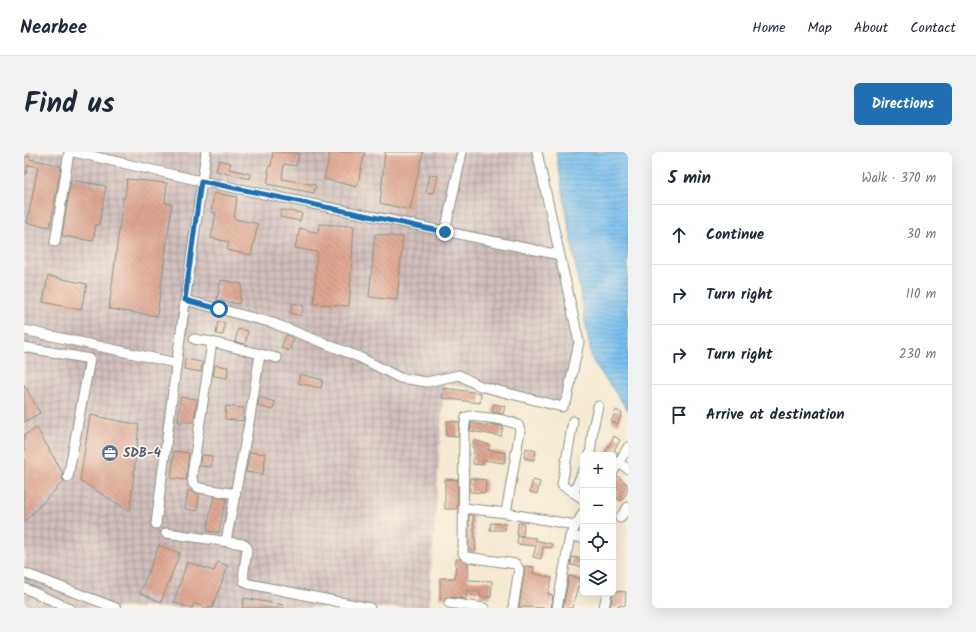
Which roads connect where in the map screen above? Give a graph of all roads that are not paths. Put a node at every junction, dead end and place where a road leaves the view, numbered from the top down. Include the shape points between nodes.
1 (69, 152) edge
2 (74, 152) edge
3 (206, 152) edge
4 (462, 152) edge
5 (537, 152) edge
6 (201, 181) junction
7 (445, 232) junction
8 (55, 242) dead end
9 (560, 255) junction
10 (185, 300) junction
11 (24, 330) edge
12 (194, 339) dead end
13 (212, 342) junction
14 (24, 346) edge
15 (260, 354) junction
16 (277, 358) dead end
17 (176, 363) junction
18 (598, 406) dead end
19 (573, 422) dead end
20 (628, 447) edge
21 (591, 452) edge
22 (619, 464) junction
23 (616, 468) edge
24 (628, 469) edge
25 (68, 477) dead end
26 (580, 478) edge
27 (574, 492) junction
28 (236, 494) junction
29 (580, 497) edge
30 (628, 506) edge
31 (464, 508) junction
32 (506, 513) junction
33 (580, 518) edge
34 (620, 518) dead end
35 (156, 524) dead end
36 (575, 525) junction
37 (166, 533) dead end
38 (570, 536) junction
39 (580, 538) edge
40 (226, 541) junction
41 (24, 573) edge
42 (24, 588) edge
43 (606, 596) edge
44 (449, 603) dead end
45 (69, 608) edge
46 (116, 608) edge
47 (370, 608) edge
48 (484, 608) edge
49 (513, 608) edge
50 (557, 608) edge
51 (604, 608) edge

1 - 8 street
2 - 6 street
3 - 6 street
4 - 7 street
5 - 9 street
6 - 7 street
6 - 10 street
7 - 9 street
9 - 10 street via 579,342 567,399 562,407 480,386 459,375 428,382 400,378 359,357 273,323
10 - 17 street
11 - 17 street
12 - 13 street
13 - 15 street
13 - 28 street via 192,475 193,484 199,488
14 - 25 street via 90,359
15 - 16 street
15 - 28 street
17 - 35 street
18 - 21 street
19 - 27 street via 562,483
20 - 22 street
22 - 23 street
22 - 24 street
26 - 27 street
27 - 29 street
28 - 40 street
30 - 34 street
31 - 32 street
31 - 32 street via 464,431 466,417 470,416 514,423 520,430
31 - 49 street via 464,556 519,566
32 - 36 street
33 - 36 street
36 - 38 street
37 - 40 street
38 - 39 street
38 - 50 street
40 - 47 street via 243,544 246,547 243,575 244,581 249,584
41 - 46 street
42 - 45 street
43 - 51 street
44 - 48 street

